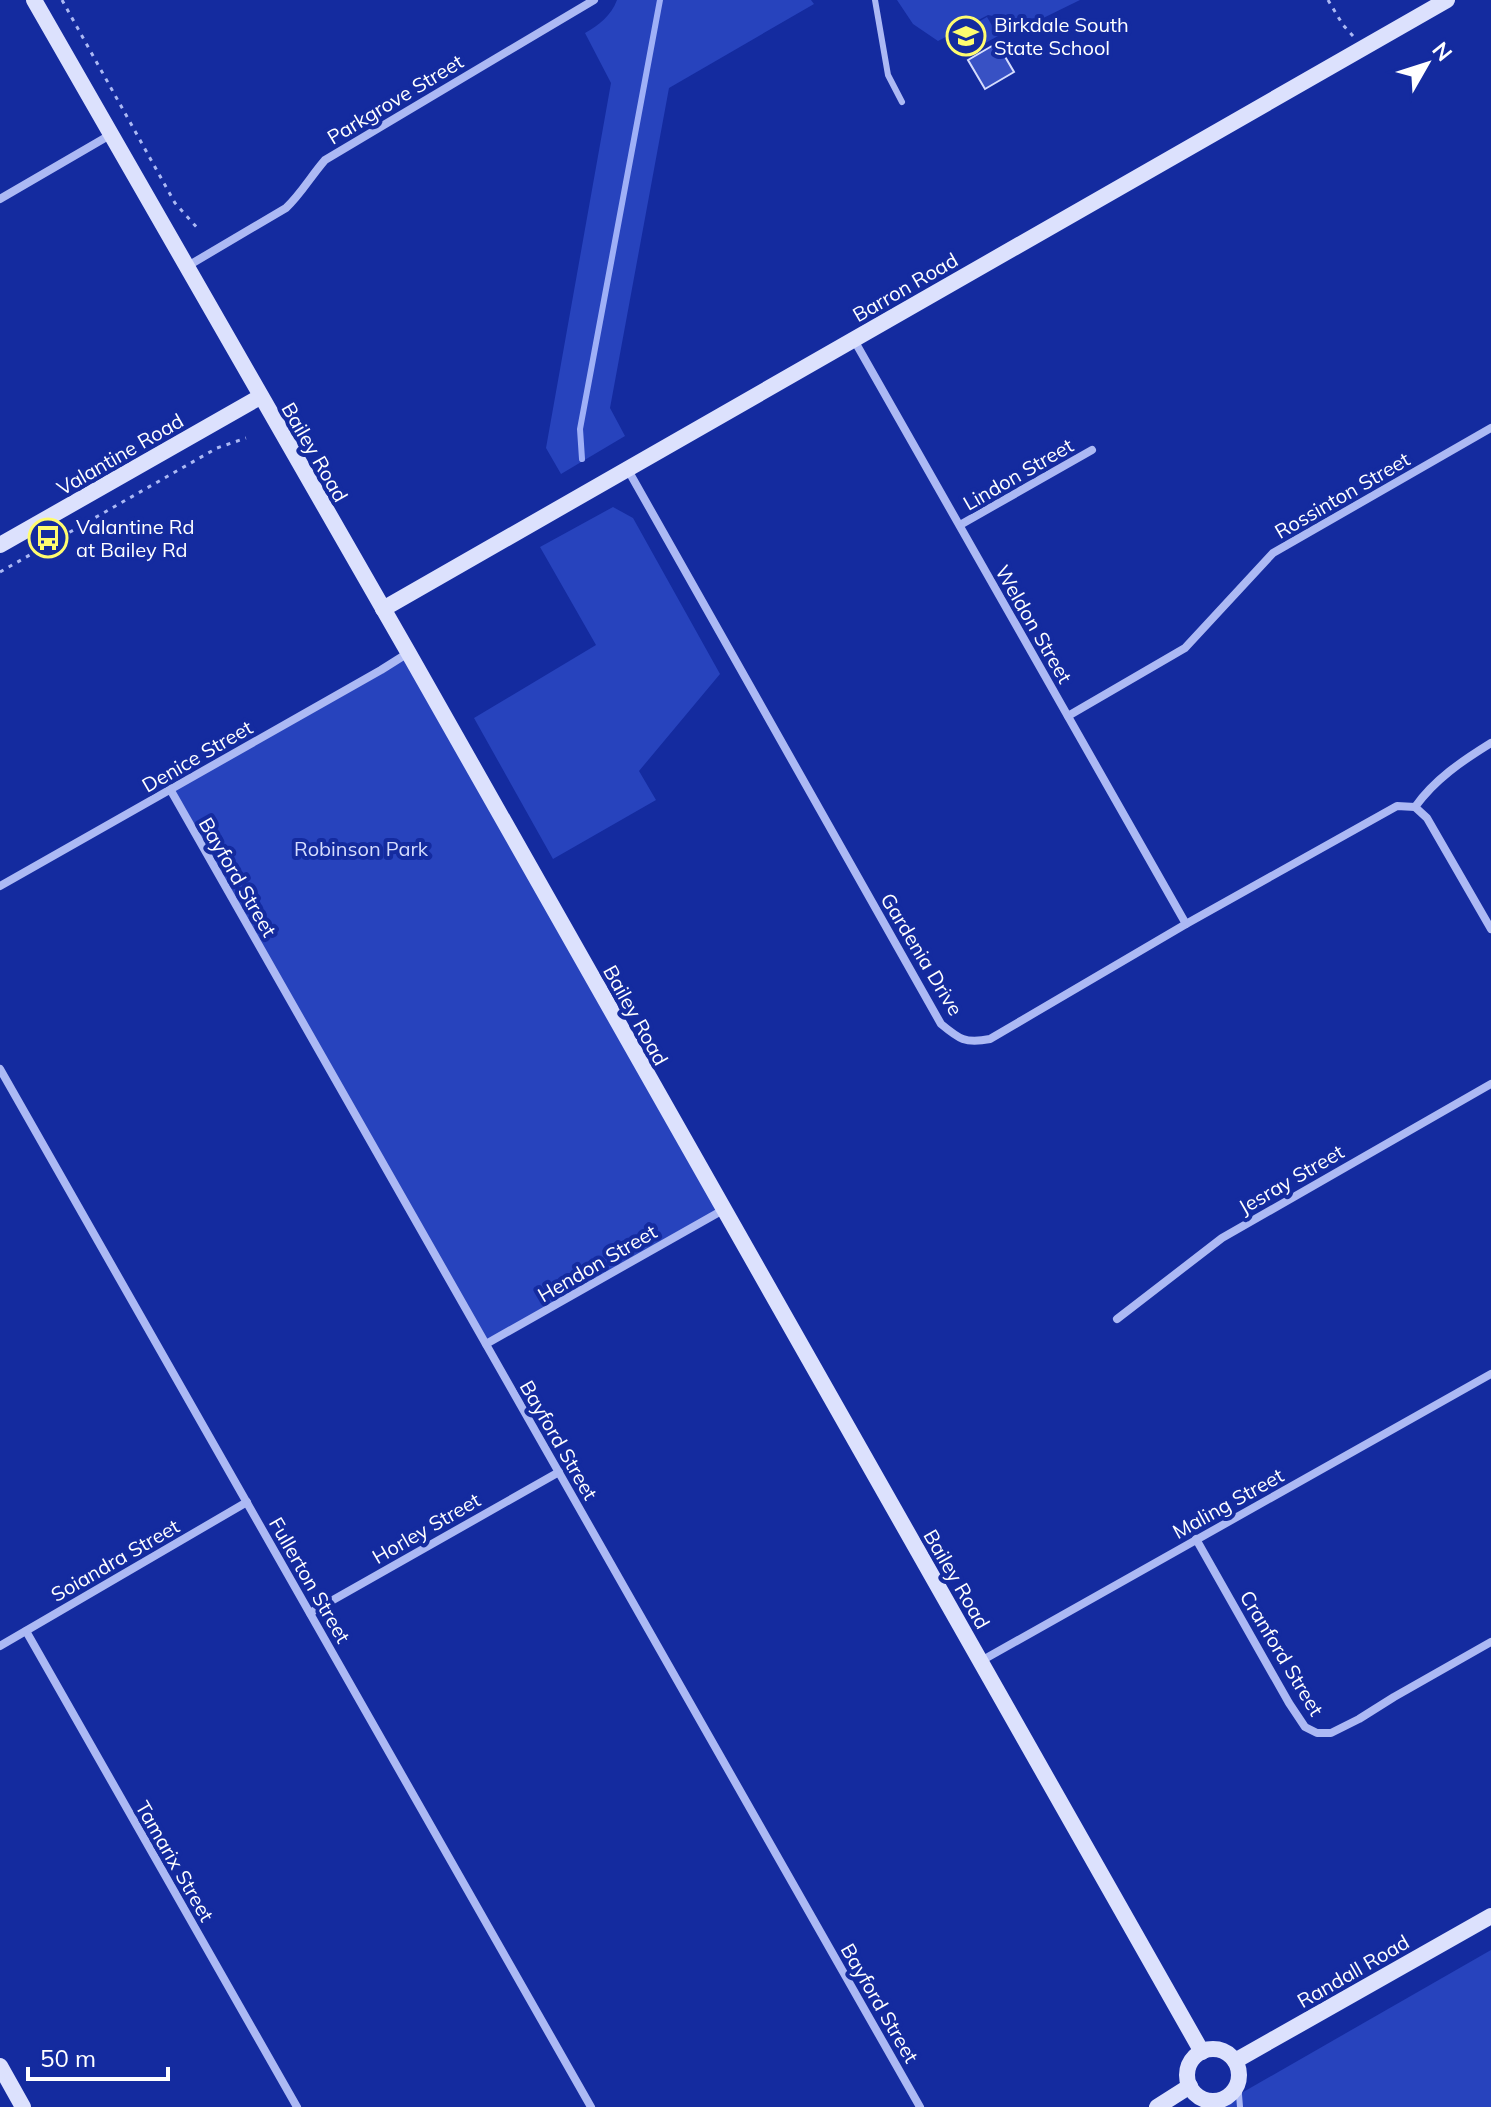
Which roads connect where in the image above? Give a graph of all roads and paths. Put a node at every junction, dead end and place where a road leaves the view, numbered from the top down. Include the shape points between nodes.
1 (34, 0) edge
2 (62, 0) edge
3 (594, 0) edge
4 (875, 0) edge
5 (1447, 0) edge
6 (902, 102) dead end
7 (110, 135) junction
8 (0, 199) edge
9 (200, 231) dead end
10 (186, 267) junction
11 (854, 340) junction
12 (260, 397) junction
13 (1491, 428) edge
14 (246, 438) dead end
15 (1092, 450) dead end
16 (627, 469) junction
17 (960, 525) junction
18 (0, 545) edge
19 (0, 572) edge
20 (383, 609) junction
21 (408, 652) junction
22 (1068, 716) junction
23 (1491, 743) edge
24 (170, 789) junction
25 (1415, 807) junction
26 (0, 886) edge
27 (1186, 924) junction
28 (1491, 929) edge
29 (0, 1069) edge
30 (1491, 1084) edge
31 (723, 1210) junction
32 (1117, 1319) dead end
33 (486, 1344) junction
34 (1491, 1374) edge
35 (559, 1472) junction
36 (247, 1502) junction
37 (1196, 1539) junction
38 (310, 1613) junction
39 (26, 1631) junction
40 (1491, 1642) edge
41 (0, 1646) edge
42 (981, 1661) junction
43 (1491, 1916) edge
44 (1202, 2052) junction
45 (1235, 2061) junction
46 (0, 2066) edge
47 (1238, 2082) junction
48 (1190, 2086) junction
49 (1208, 2103) edge
50 (23, 2107) edge
51 (297, 2107) edge
52 (591, 2107) edge
53 (920, 2107) edge
54 (1157, 2107) edge
55 (1240, 2107) edge

1 - 7 street, Bailey Road
2 - 9 path via 175,203
3 - 10 street, Parkgrove Street via 325,160 286,208
4 - 6 lane via 888,75
5 - 11 street, Barron Road
7 - 8 street
7 - 10 street, Bailey Road
10 - 12 street, Bailey Road
11 - 16 street, Barron Road
11 - 17 street, Weldon Street
12 - 18 street, Valantine Road
12 - 20 street, Bailey Road
13 - 22 street, Rossinton Street via 1273,553 1185,648
14 - 19 path via 217,448
15 - 17 street, Lindon Street
16 - 20 street, Barron Road
16 - 27 street, Gardenia Drive via 941,1024 956,1037 972,1042 990,1039
17 - 22 street, Weldon Street
20 - 21 street, Bailey Road
21 - 24 street, Denice Street
21 - 31 street, Bailey Road
22 - 27 street, Weldon Street
23 - 25 street via 1454,767
24 - 26 street, Denice Street
24 - 33 street, Bayford Street
25 - 27 street, Gardenia Drive via 1397,806
25 - 28 street via 1427,818
29 - 36 street, Fullerton Street
30 - 32 street, Jesray Street via 1222,1238
31 - 33 street, Hendon Street
31 - 42 street, Bailey Road
33 - 35 street, Bayford Street
34 - 37 street, Maling Street
35 - 38 street, Horley Street
35 - 53 street, Bayford Street
36 - 38 street, Fullerton Street
36 - 39 street, Soiandra Street
37 - 40 street, Cranford Street via 1289,1703 1305,1727 1317,1733 1331,1733 1359,1719
37 - 42 street, Maling Street
38 - 52 street, Fullerton Street
39 - 41 street, Soiandra Street
39 - 51 street, Tamarix Street
42 - 44 street, Bailey Road
43 - 45 street, Randall Road
44 - 45 street via 1222,2050
44 - 48 street via 1191,2060
45 - 47 street
46 - 50 street
47 - 49 street via 1229,2096
47 - 55 lane
48 - 49 street
48 - 54 street

